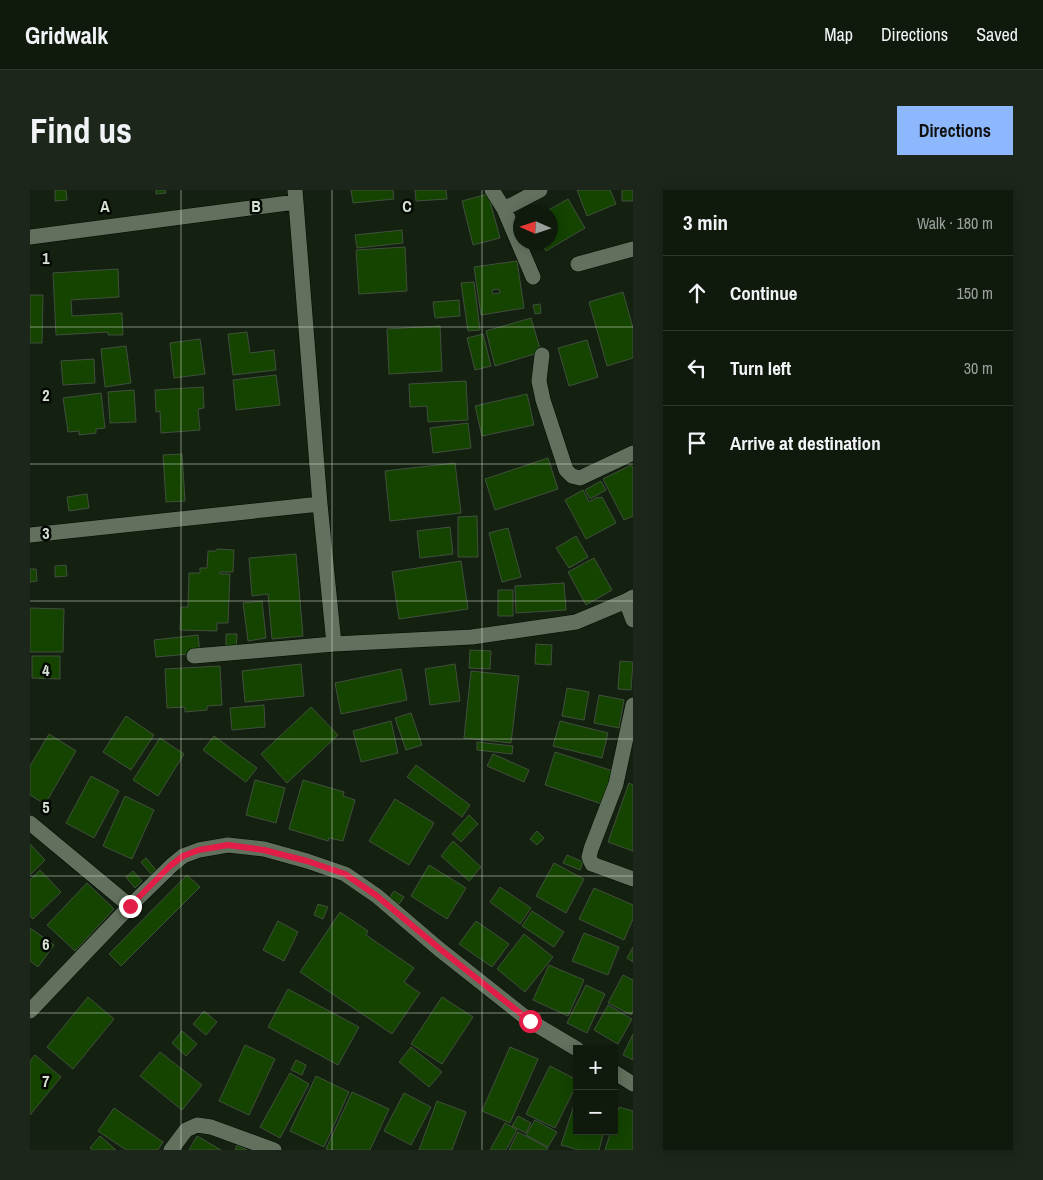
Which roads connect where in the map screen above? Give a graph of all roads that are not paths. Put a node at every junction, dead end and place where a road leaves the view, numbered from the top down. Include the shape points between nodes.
1 (492, 190) edge
2 (540, 190) edge
3 (295, 196) edge
4 (504, 209) junction
5 (30, 237) edge
6 (633, 249) edge
7 (578, 264) dead end
8 (534, 277) dead end
9 (542, 356) dead end
10 (633, 454) edge
11 (320, 504) junction
12 (30, 536) edge
13 (629, 599) edge
14 (633, 620) edge
15 (334, 644) junction
16 (194, 656) dead end
17 (633, 705) edge
18 (30, 823) edge
19 (633, 879) edge
20 (130, 906) junction
21 (30, 1011) edge
22 (573, 1047) edge
23 (618, 1075) edge
24 (633, 1084) edge
25 (171, 1150) edge
26 (274, 1150) edge

1 - 4 street
2 - 4 street
3 - 5 street
3 - 11 street
4 - 8 street
6 - 7 street
9 - 10 street via 539,381 543,400 566,470 580,478
11 - 12 street
11 - 15 street
13 - 14 street
13 - 15 street via 576,622 472,637
15 - 16 street
17 - 19 street via 616,784 589,857 592,864
18 - 20 street
20 - 21 street
20 - 22 street via 170,866 199,850 228,845 307,861 345,874 377,896 530,1021
23 - 24 street
25 - 26 street via 186,1130 197,1125

